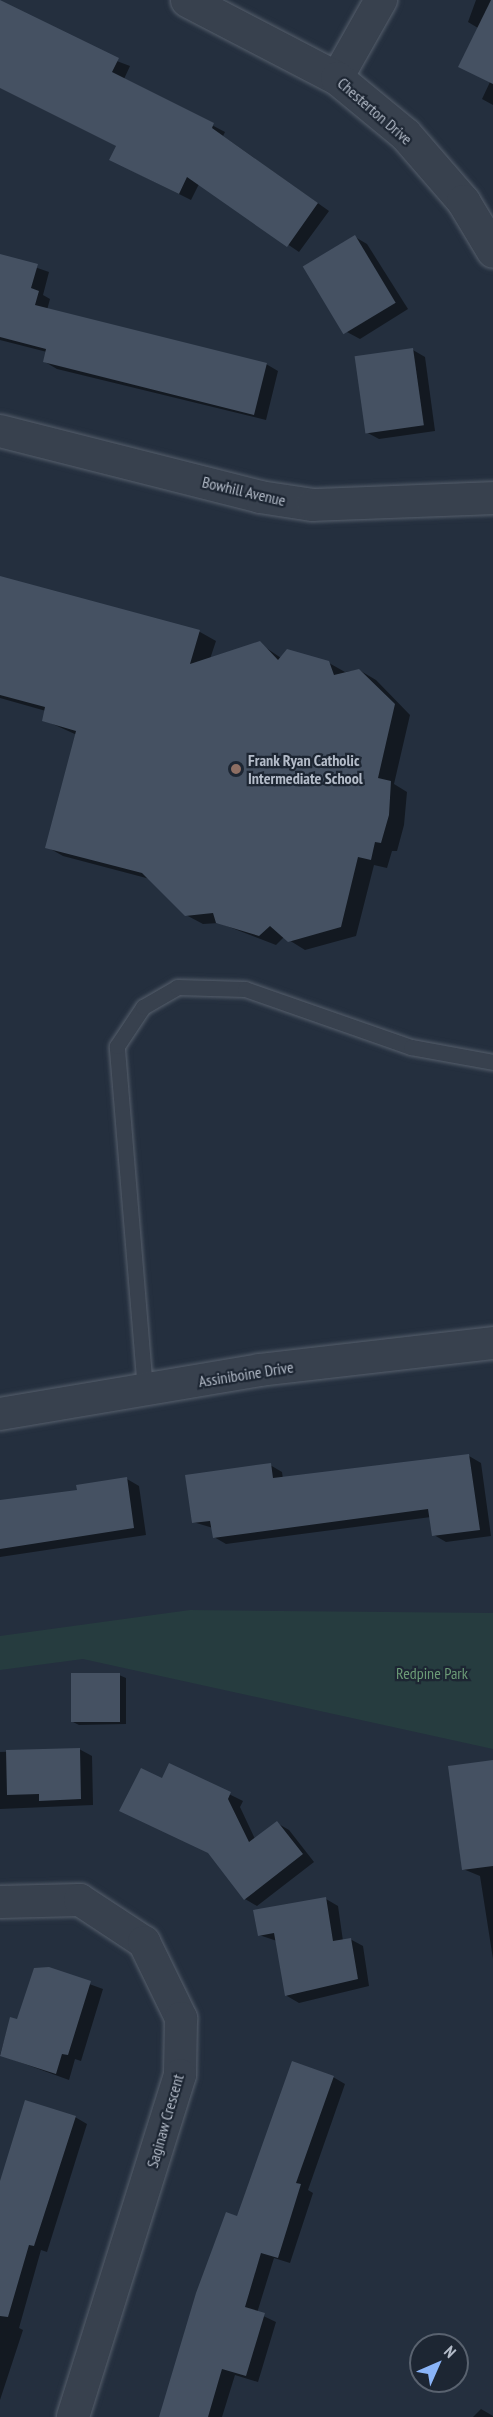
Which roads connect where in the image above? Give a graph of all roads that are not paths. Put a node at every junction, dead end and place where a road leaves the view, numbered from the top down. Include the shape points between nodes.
1 (187, 0) edge
2 (381, 0) edge
3 (337, 78) junction
4 (493, 250) edge
5 (0, 430) edge
6 (493, 498) edge
7 (493, 1062) edge
8 (493, 1343) edge
9 (145, 1390) junction
10 (0, 1414) edge
11 (0, 1902) edge
12 (73, 2417) edge

1 - 3 street, Chesterton Drive
2 - 3 street
3 - 4 street, Chesterton Drive via 405,134 463,201
5 - 6 street, Bowhill Avenue via 260,497 313,506
7 - 9 lane via 411,1047 245,989 177,987 143,1007 117,1046
8 - 9 street, Assiniboine Drive via 260,1370
9 - 10 street, Assiniboine Drive
11 - 12 street, Saginaw Crescent via 80,1900 144,1942 181,2018 180,2075

